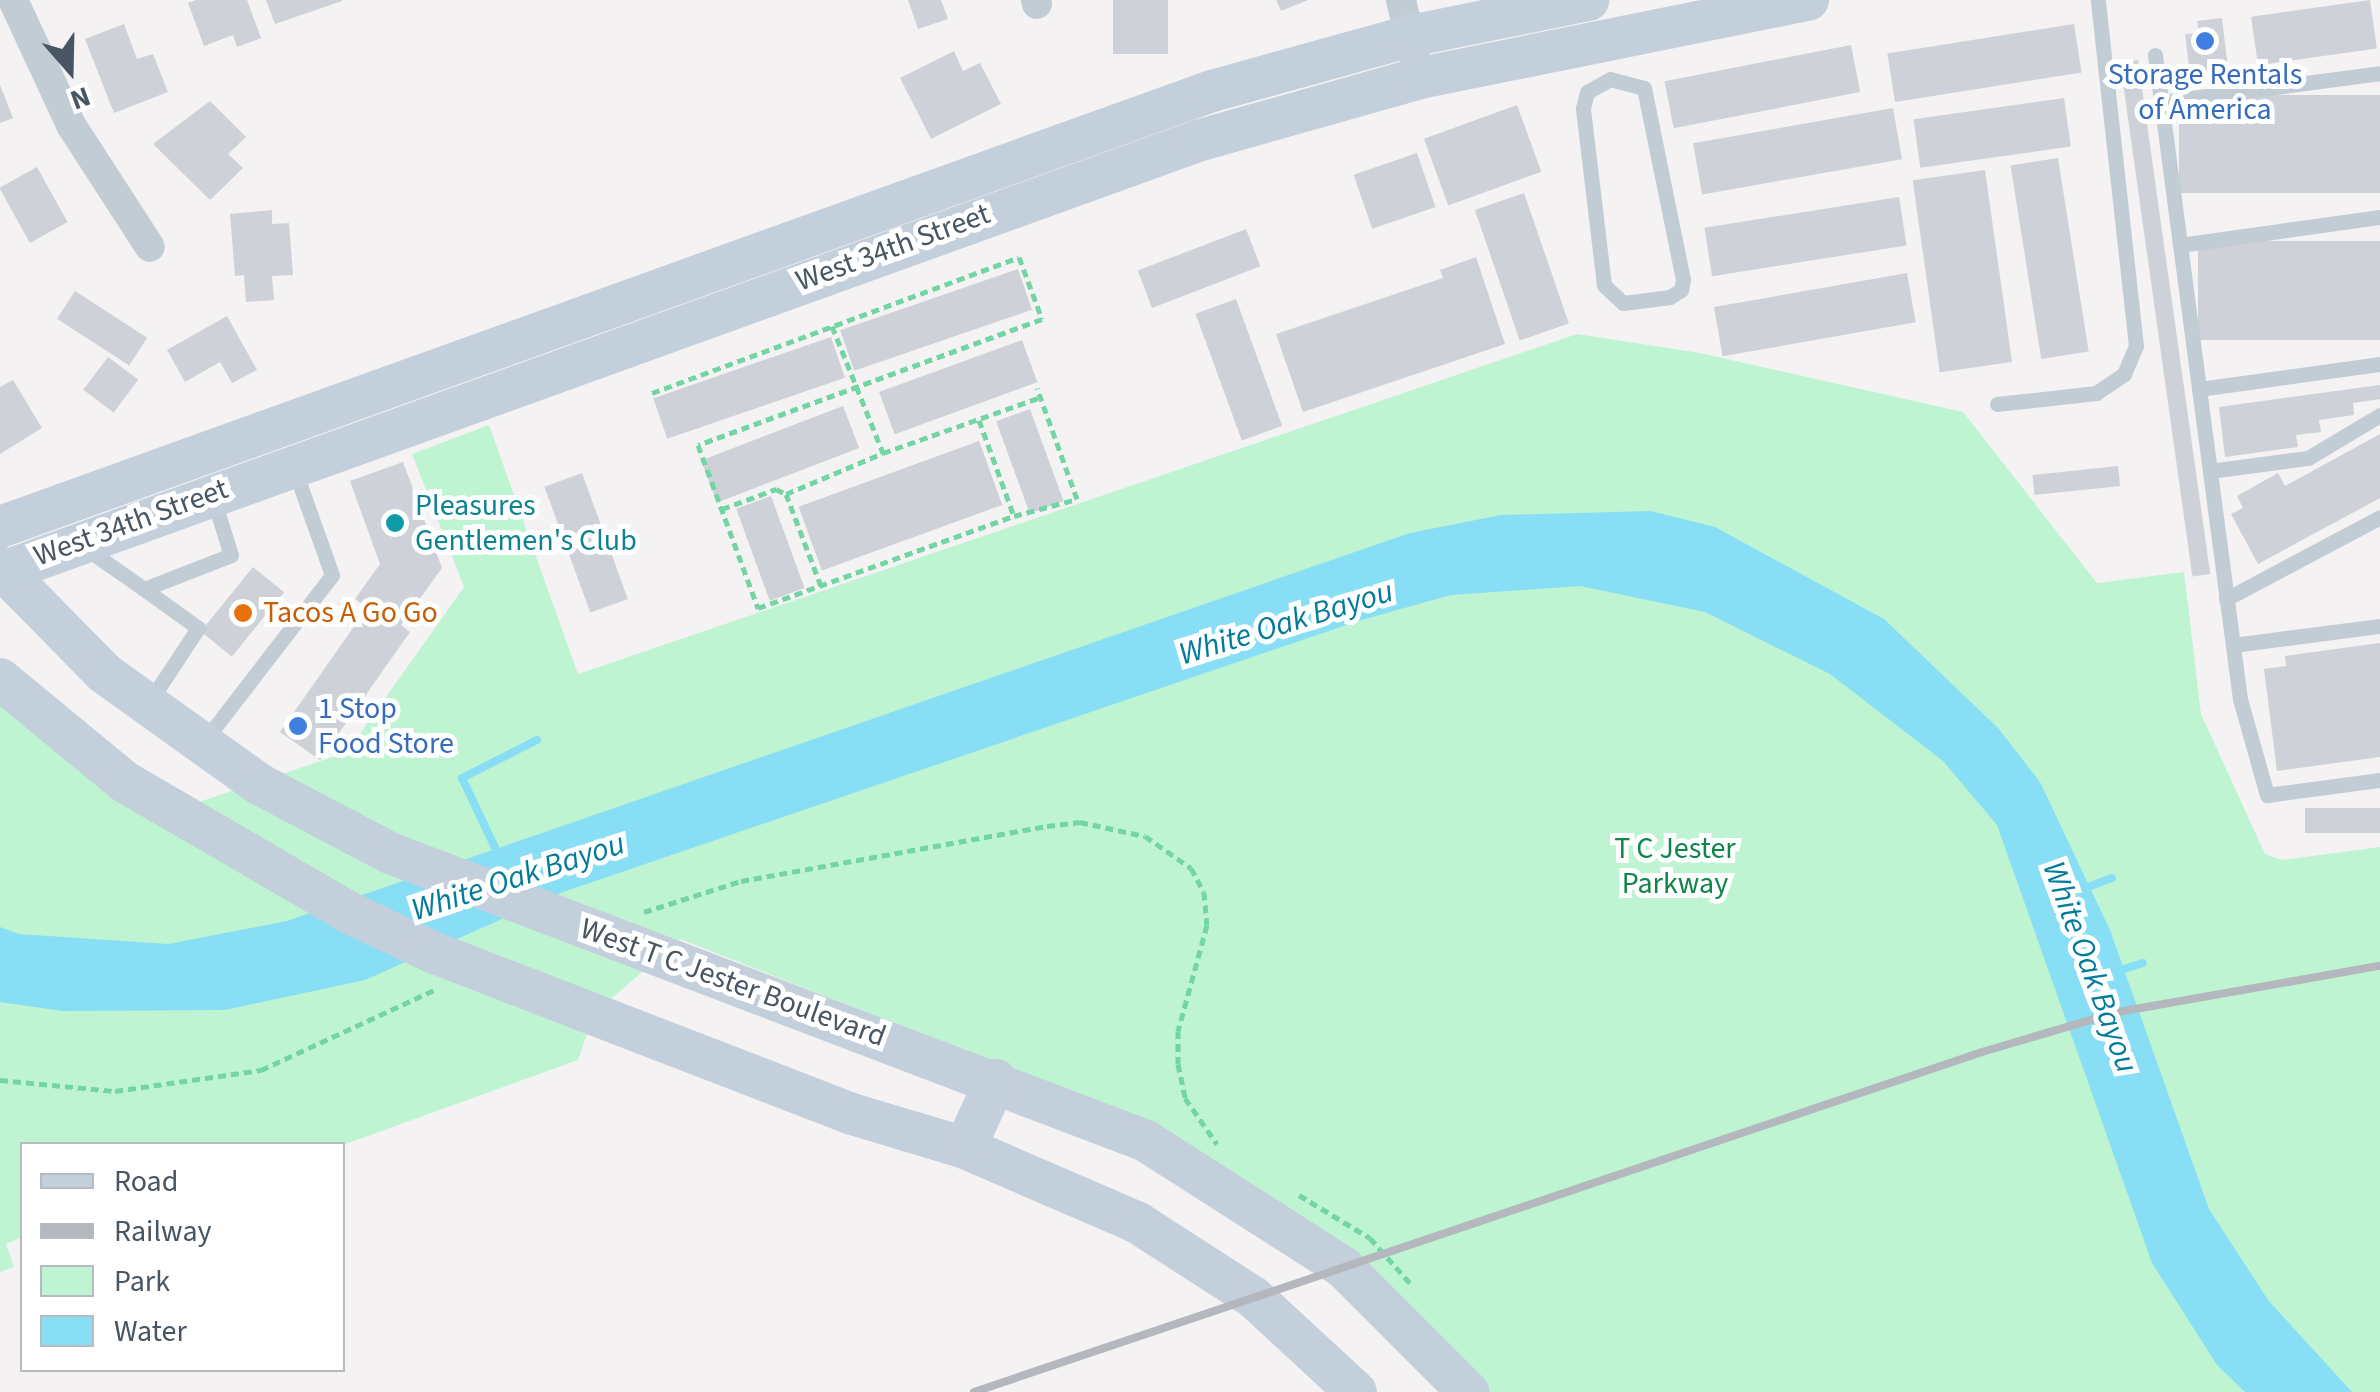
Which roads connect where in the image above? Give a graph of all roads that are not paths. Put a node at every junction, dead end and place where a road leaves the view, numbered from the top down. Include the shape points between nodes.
1 (14, 0) edge
2 (2098, 0) edge
3 (1788, 1) edge
4 (1406, 18) edge
5 (1600, 39) edge
6 (2155, 55) dead end
7 (2380, 73) edge
8 (1420, 78) junction
9 (2161, 102) junction
10 (2380, 218) edge
11 (2180, 246) junction
12 (150, 247) dead end
13 (2380, 364) edge
14 (2199, 389) junction
15 (1997, 404) dead end
16 (2380, 415) edge
17 (292, 464) junction
18 (2210, 471) junction
19 (212, 494) junction
20 (2380, 517) edge
21 (0, 527) edge
22 (80, 544) junction
23 (1, 570) edge
24 (144, 589) junction
25 (2226, 599) junction
26 (2380, 626) edge
27 (2232, 645) junction
28 (0, 679) edge
29 (148, 704) junction
30 (203, 744) junction
31 (2380, 780) edge
32 (260, 784) junction
33 (224, 842) junction
34 (996, 1080) junction
35 (965, 1148) junction
36 (1459, 1389) edge
37 (1356, 1392) edge

1 - 12 street via 70,126
2 - 15 lane via 2136,346 2124,374 2096,392
3 - 5 main road, West 34th Street
4 - 5 main road, West 34th Street
4 - 8 street
4 - 21 main road, West 34th Street
5 - 5 lane via 1582,108 1604,285 1624,303 1670,297 1681,290 1682,279 1644,88
5 - 8 main road, West 34th Street
6 - 9 lane
7 - 9 lane
8 - 17 main road, West 34th Street via 1112,170
9 - 11 lane
10 - 11 lane
11 - 14 lane
13 - 14 lane
14 - 18 lane
16 - 18 lane via 2308,458
17 - 19 main road, West 34th Street
17 - 30 lane via 332,575
18 - 25 lane
19 - 22 main road, West 34th Street
19 - 24 lane via 232,555
20 - 25 lane
22 - 23 main road, West 34th Street
22 - 24 lane
23 - 29 main road, West T C Jester Boulevard via 104,672
24 - 29 lane via 198,628
25 - 27 lane
26 - 27 lane
27 - 31 lane via 2267,795
28 - 33 main road via 125,782
29 - 30 main road, West T C Jester Boulevard
30 - 32 main road, West T C Jester Boulevard
32 - 33 main road
32 - 34 main road, West T C Jester Boulevard via 390,853
33 - 35 main road via 432,952 852,1114
34 - 35 main road
34 - 36 main road, West T C Jester Boulevard via 1146,1141 1245,1200 1343,1266
35 - 37 main road via 1138,1223 1253,1297

